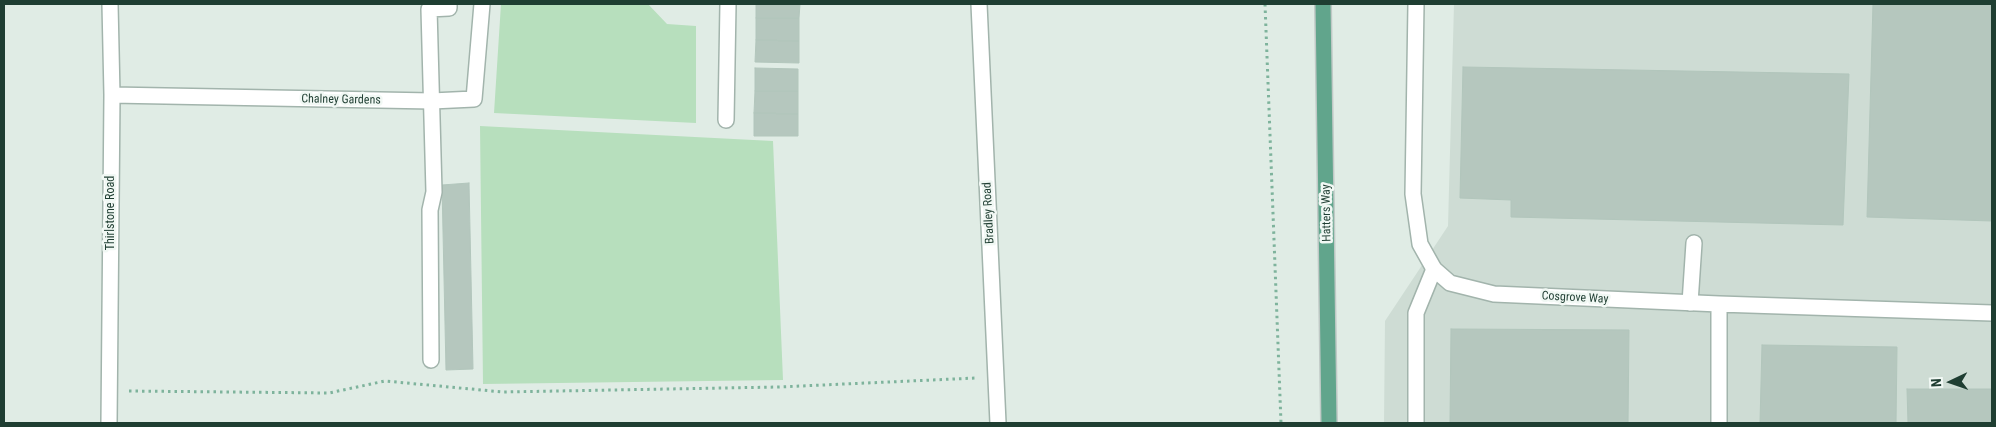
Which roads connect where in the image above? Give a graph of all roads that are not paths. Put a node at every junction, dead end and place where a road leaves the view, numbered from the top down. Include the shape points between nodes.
1 (110, 4) edge
2 (449, 4) edge
3 (482, 4) edge
4 (728, 4) edge
5 (979, 4) edge
6 (1323, 4) edge
7 (1416, 4) edge
8 (112, 96) junction
9 (432, 101) junction
10 (726, 120) dead end
11 (1694, 243) dead end
12 (1434, 269) junction
13 (1690, 303) junction
14 (1720, 304) junction
15 (1992, 312) edge
16 (431, 360) dead end
17 (109, 423) edge
18 (998, 423) edge
19 (1329, 423) edge
20 (1416, 423) edge
21 (1719, 423) edge

1 - 8 street, Thirlstone Road
2 - 9 street via 449,8 429,9
3 - 9 street, Chalney Gardens via 474,99
4 - 10 street
5 - 18 street, Bradley Road
6 - 19 main road, Hatters Way
7 - 12 street, Cosgrove Way via 1413,194 1420,244
8 - 9 street, Chalney Gardens
8 - 17 street, Thirlstone Road
9 - 16 street
11 - 13 street
12 - 13 street, Cosgrove Way via 1450,283 1494,294
12 - 20 street via 1416,313
13 - 14 street, Cosgrove Way
14 - 15 street, Cosgrove Way
14 - 21 street

